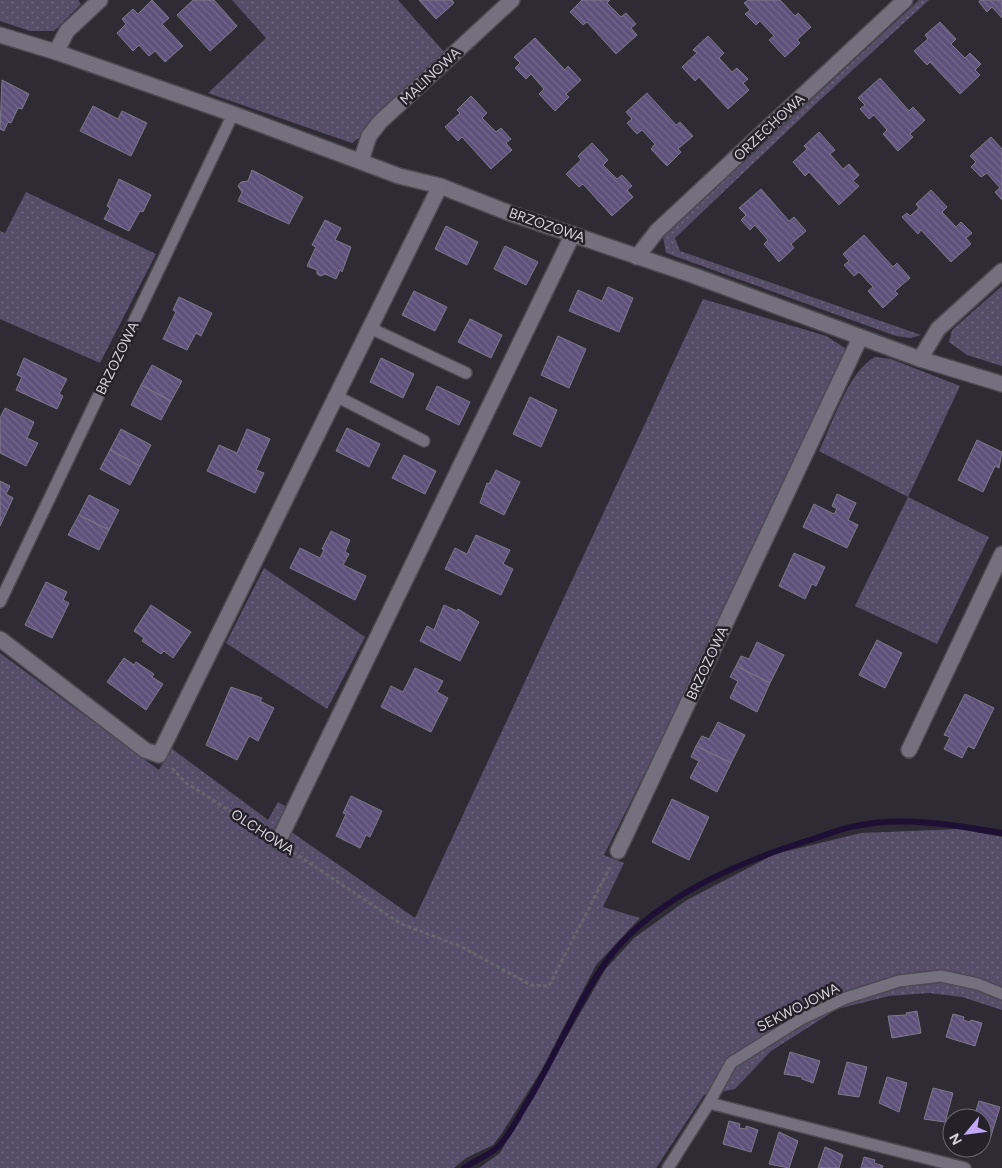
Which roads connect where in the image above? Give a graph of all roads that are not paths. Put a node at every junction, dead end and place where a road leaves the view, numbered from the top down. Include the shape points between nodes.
1 (100, 0) edge
2 (512, 0) edge
3 (906, 0) edge
4 (0, 35) edge
5 (56, 52) junction
6 (233, 114) junction
7 (361, 161) junction
8 (440, 186) junction
9 (573, 234) junction
10 (637, 258) junction
11 (1002, 270) edge
12 (370, 328) junction
13 (860, 338) junction
14 (920, 359) junction
15 (466, 373) dead end
16 (1002, 384) edge
17 (336, 396) junction
18 (424, 441) dead end
19 (1002, 554) edge
20 (0, 602) edge
21 (0, 639) edge
22 (909, 750) dead end
23 (278, 842) road end
24 (618, 851) road end
25 (1002, 994) edge
26 (709, 1103) junction
27 (668, 1168) edge
28 (965, 1168) edge

1 - 5 street via 67,31
2 - 7 street, MALINOWA via 380,122 370,136
3 - 10 street, ORZECHOWA via 657,231
4 - 5 street, BRZOZOWA
5 - 6 street, BRZOZOWA
6 - 7 street, BRZOZOWA
6 - 20 lane, BRZOZOWA
7 - 8 street, BRZOZOWA via 399,176
8 - 9 street, BRZOZOWA
8 - 12 street
9 - 10 street, BRZOZOWA
9 - 23 street
10 - 13 street, BRZOZOWA via 695,276
11 - 14 street via 938,329
12 - 15 lane
12 - 17 street
13 - 14 street, BRZOZOWA
13 - 24 street, BRZOZOWA
14 - 16 street, BRZOZOWA
17 - 18 lane
17 - 21 street via 159,755 145,750
19 - 22 street
25 - 26 lane, SEKWOJOWA via 978,984 941,976 899,981 846,998 801,1019 730,1063
26 - 27 lane, SEKWOJOWA
26 - 28 lane

